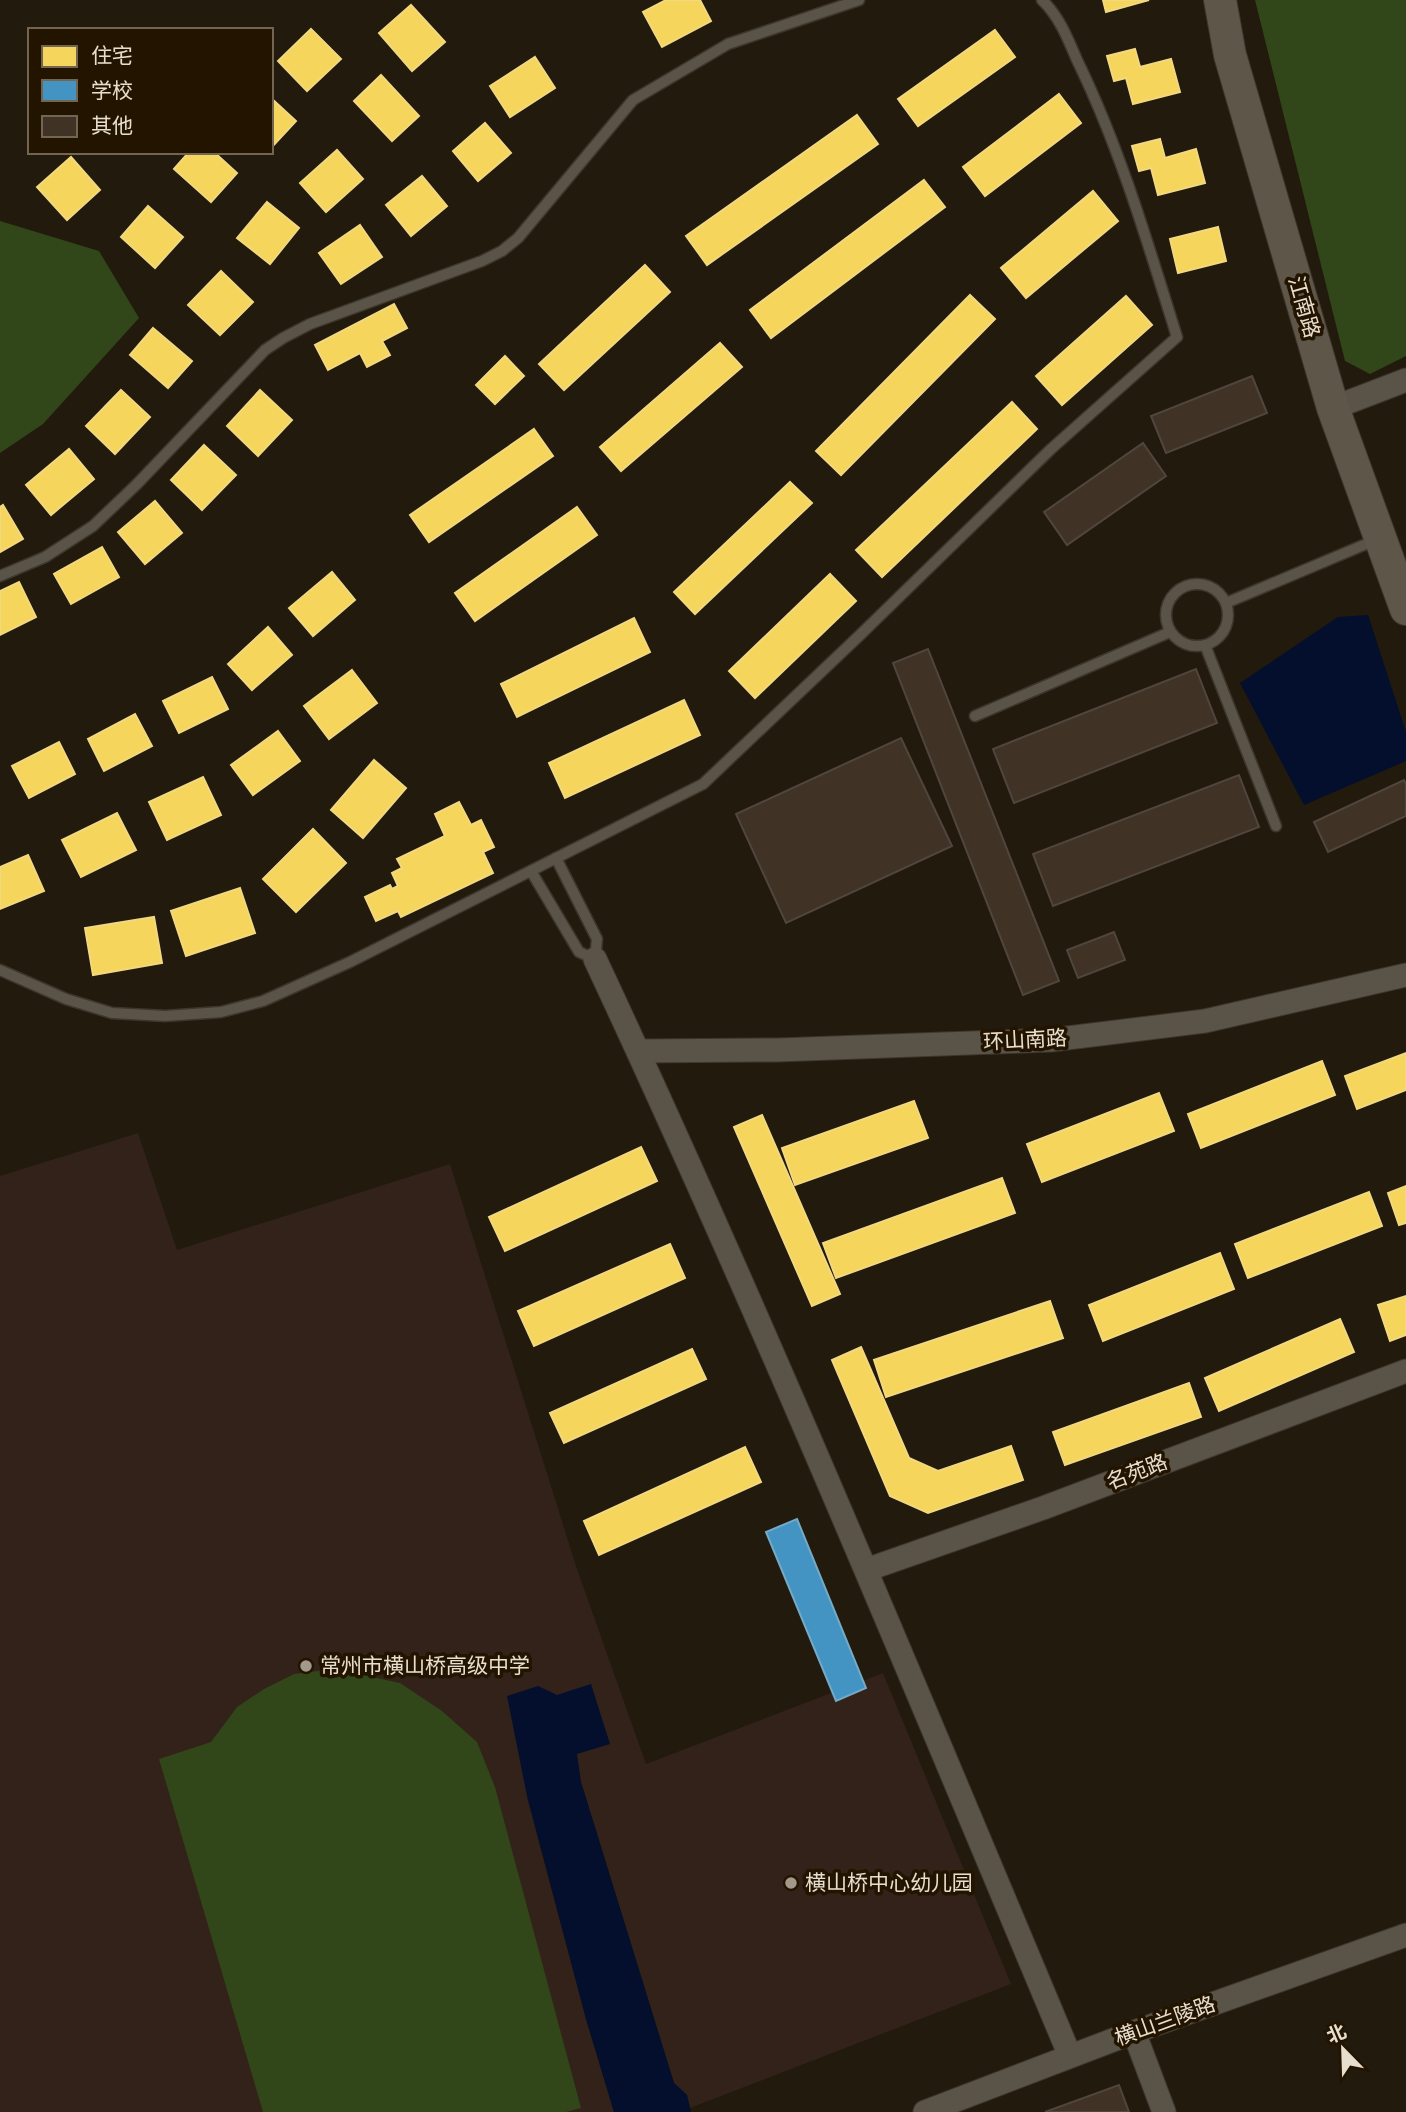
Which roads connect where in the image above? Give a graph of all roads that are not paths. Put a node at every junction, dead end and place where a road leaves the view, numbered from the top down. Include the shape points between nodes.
1 (859, 0) edge
2 (1042, 0) edge
3 (1220, 0) edge
4 (1406, 380) edge
5 (1333, 408) junction
6 (1381, 537) junction
7 (0, 576) edge
8 (1226, 603) junction
9 (1406, 609) edge
10 (1170, 632) junction
11 (1205, 645) junction
12 (975, 716) dead end
13 (1276, 826) dead end
14 (556, 858) junction
15 (531, 871) junction
16 (595, 959) junction
17 (0, 970) edge
18 (1406, 975) edge
19 (638, 1051) junction
20 (1406, 1371) edge
21 (866, 1570) junction
22 (1406, 1935) edge
23 (1134, 2032) junction
24 (1070, 2056) junction
25 (926, 2112) edge
26 (1164, 2112) edge

1 - 7 lane via 728,44 633,100 518,238 502,251 283,338 265,350 93,526 46,557
2 - 14 lane via 1058,20 1114,146 1177,337 1051,449 704,784
3 - 5 main road, 江南路 via 1230,55
4 - 5 street
5 - 6 main road, 江南路
6 - 8 lane
6 - 9 main road, 江南路
8 - 10 lane via 1220,593 1199,583 1177,590 1166,610
8 - 11 lane via 1227,624
10 - 11 lane via 1185,644
10 - 12 lane
11 - 13 lane
14 - 15 lane
14 - 16 lane via 597,939
15 - 16 lane via 579,952
15 - 17 lane via 350,962 263,1001 221,1012 112,1013 65,999
16 - 19 street
18 - 19 street, 环山南路 via 1205,1021 1051,1040
19 - 21 street
20 - 21 street, 名苑路
21 - 24 street
22 - 23 street, 横山兰陵路
23 - 24 street, 横山兰陵路
23 - 26 street
24 - 25 street, 横山兰陵路

